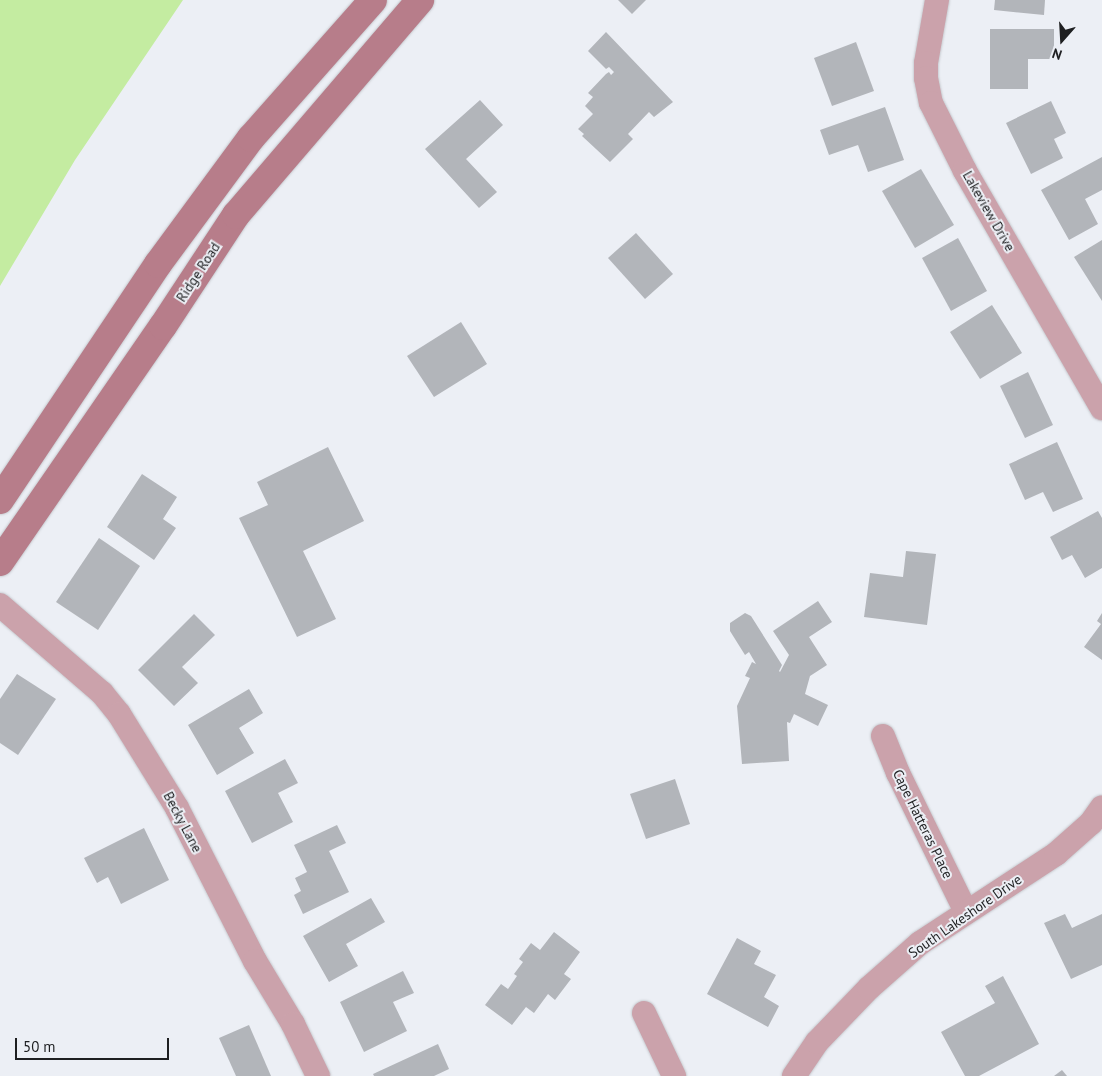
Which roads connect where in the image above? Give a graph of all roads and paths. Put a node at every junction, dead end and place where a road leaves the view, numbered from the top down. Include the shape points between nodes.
1 (373, 0) edge
2 (420, 0) edge
3 (937, 0) edge
4 (283, 102) junction
5 (312, 126) junction
6 (1102, 408) edge
7 (0, 500) edge
8 (0, 562) edge
9 (0, 605) edge
10 (883, 736) dead end
11 (1102, 807) edge
12 (966, 912) junction
13 (644, 1013) dead end
14 (318, 1076) edge
15 (674, 1076) edge
16 (794, 1076) edge

1 - 4 main road
2 - 5 main road, Ridge Road
3 - 6 street, Lakeview Drive via 926,63 930,103
4 - 5 main road
4 - 7 main road via 251,138 158,264
5 - 8 main road, Ridge Road via 236,215
9 - 14 street, Becky Lane via 102,693 119,714 177,808 238,930 293,1024
10 - 12 street, Cape Hatteras Place
11 - 12 street, South Lakeshore Drive via 1091,823 1056,854
12 - 16 street, South Lakeshore Drive via 920,943 869,988 817,1042
13 - 15 street

